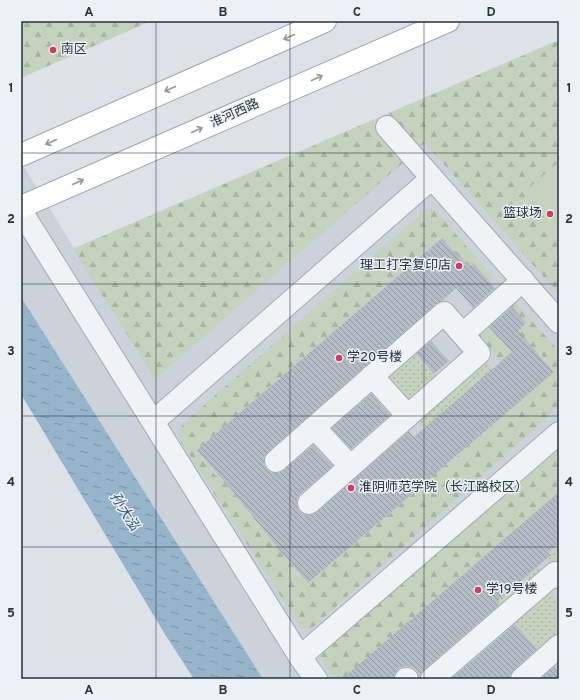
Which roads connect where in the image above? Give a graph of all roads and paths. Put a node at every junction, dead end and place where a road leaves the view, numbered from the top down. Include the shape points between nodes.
1 (325, 21) edge
2 (448, 21) edge
3 (387, 127) dead end
4 (21, 155) edge
5 (432, 178) junction
6 (21, 208) edge
7 (21, 211) edge
8 (523, 280) junction
9 (559, 322) edge
10 (463, 334) junction
11 (372, 376) junction
12 (408, 416) junction
13 (153, 422) junction
14 (314, 427) junction
15 (559, 433) edge
16 (276, 461) dead end
17 (350, 466) junction
18 (308, 503) dead end
19 (552, 570) edge
20 (559, 646) edge
21 (300, 657) junction
22 (520, 676) edge
23 (316, 679) edge
24 (432, 679) edge

1 -> 4 main road
6 -> 2 main road, 淮河西路
3 - 5 lane
5 - 8 lane
5 - 13 lane
7 - 13 lane
8 - 9 lane
8 - 10 lane
10 - 11 lane via 444,313
10 - 12 lane via 479,353
11 - 12 lane
11 - 14 lane
12 - 17 lane
13 - 21 lane
14 - 16 lane
14 - 17 lane
15 - 21 lane
17 - 18 lane
19 - 24 lane
20 - 22 lane
21 - 23 lane

